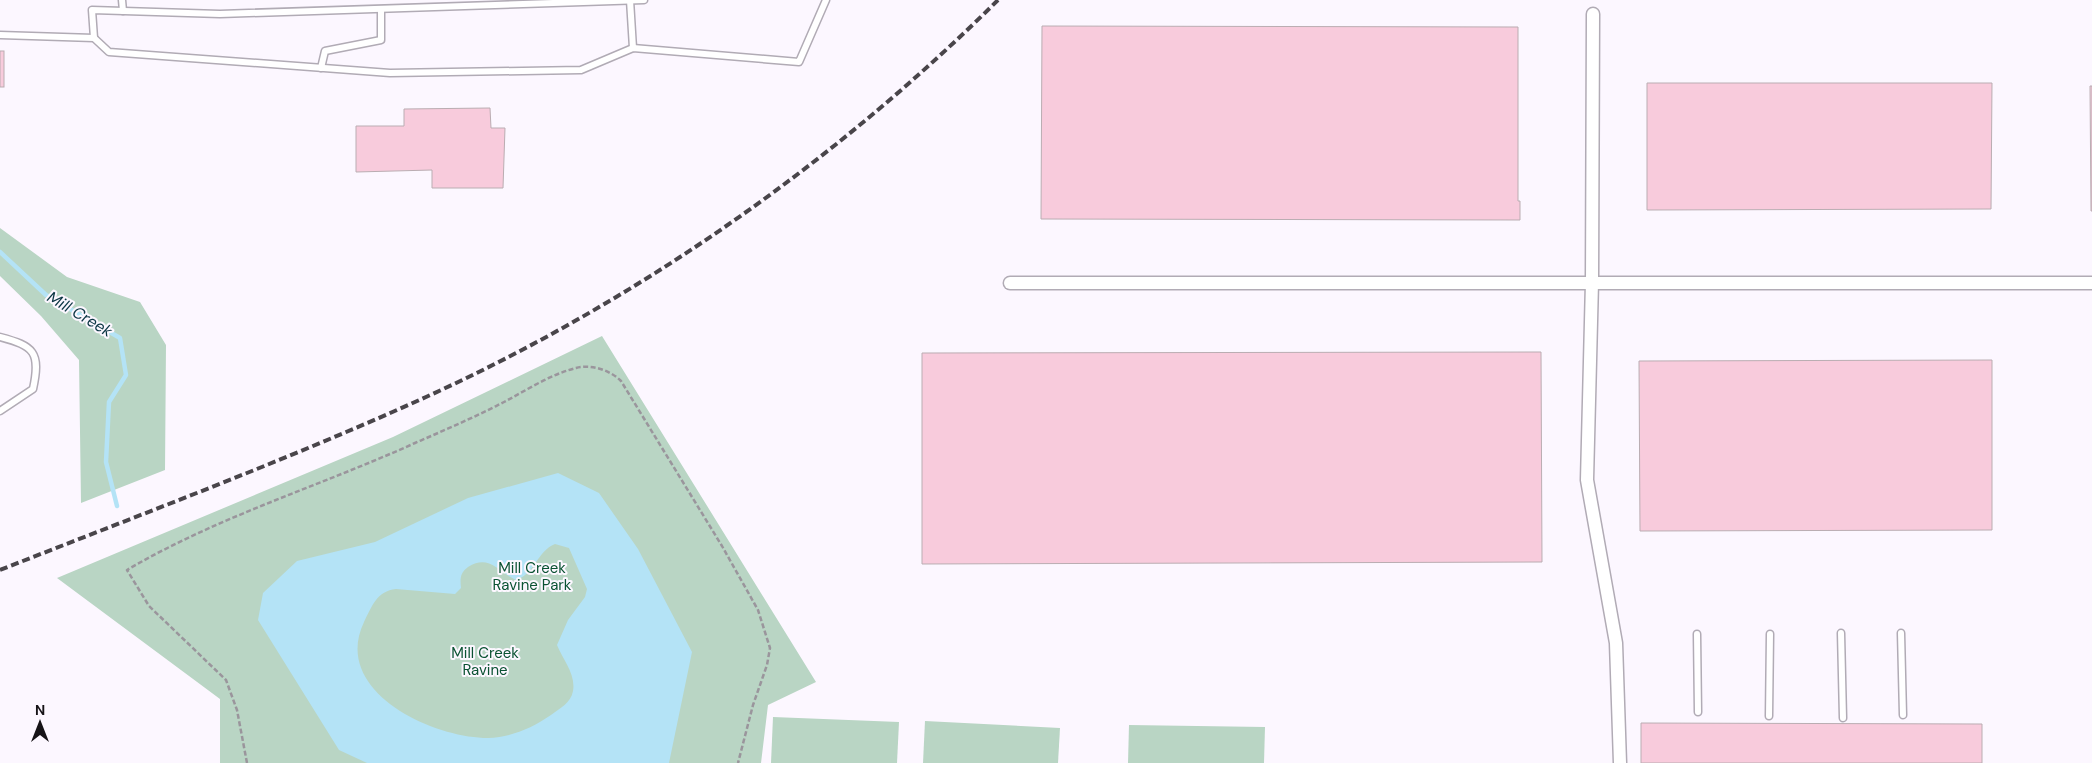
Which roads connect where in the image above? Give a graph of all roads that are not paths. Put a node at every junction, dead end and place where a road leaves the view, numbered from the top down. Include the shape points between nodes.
1 (122, 0) edge
2 (630, 0) edge
3 (644, 0) edge
4 (826, 0) edge
5 (381, 10) junction
6 (123, 11) junction
7 (1593, 14) dead end
8 (0, 35) edge
9 (94, 38) junction
10 (633, 48) junction
11 (321, 68) junction
12 (1592, 282) junction
13 (1010, 283) dead end
14 (2092, 283) edge
15 (0, 336) edge
16 (0, 411) edge
17 (1840, 633) dead end
18 (1901, 633) dead end
19 (1697, 634) dead end
20 (1770, 634) dead end
21 (1698, 712) dead end
22 (1769, 716) dead end
23 (1903, 716) dead end
24 (1843, 718) dead end
25 (1620, 763) edge

1 - 6 lane
2 - 3 lane
2 - 5 lane
2 - 10 lane
4 - 10 lane via 799,62
5 - 6 lane via 220,14
5 - 11 lane via 381,40 324,50
6 - 9 lane via 92,10
7 - 12 street
8 - 9 lane
9 - 11 lane via 109,52
10 - 11 lane via 581,70 390,73
12 - 13 street
12 - 14 street
12 - 25 street via 1587,480 1616,643
15 - 16 lane via 24,344 35,355 37,372 33,389
17 - 24 lane
18 - 23 lane
19 - 21 lane
20 - 22 lane

